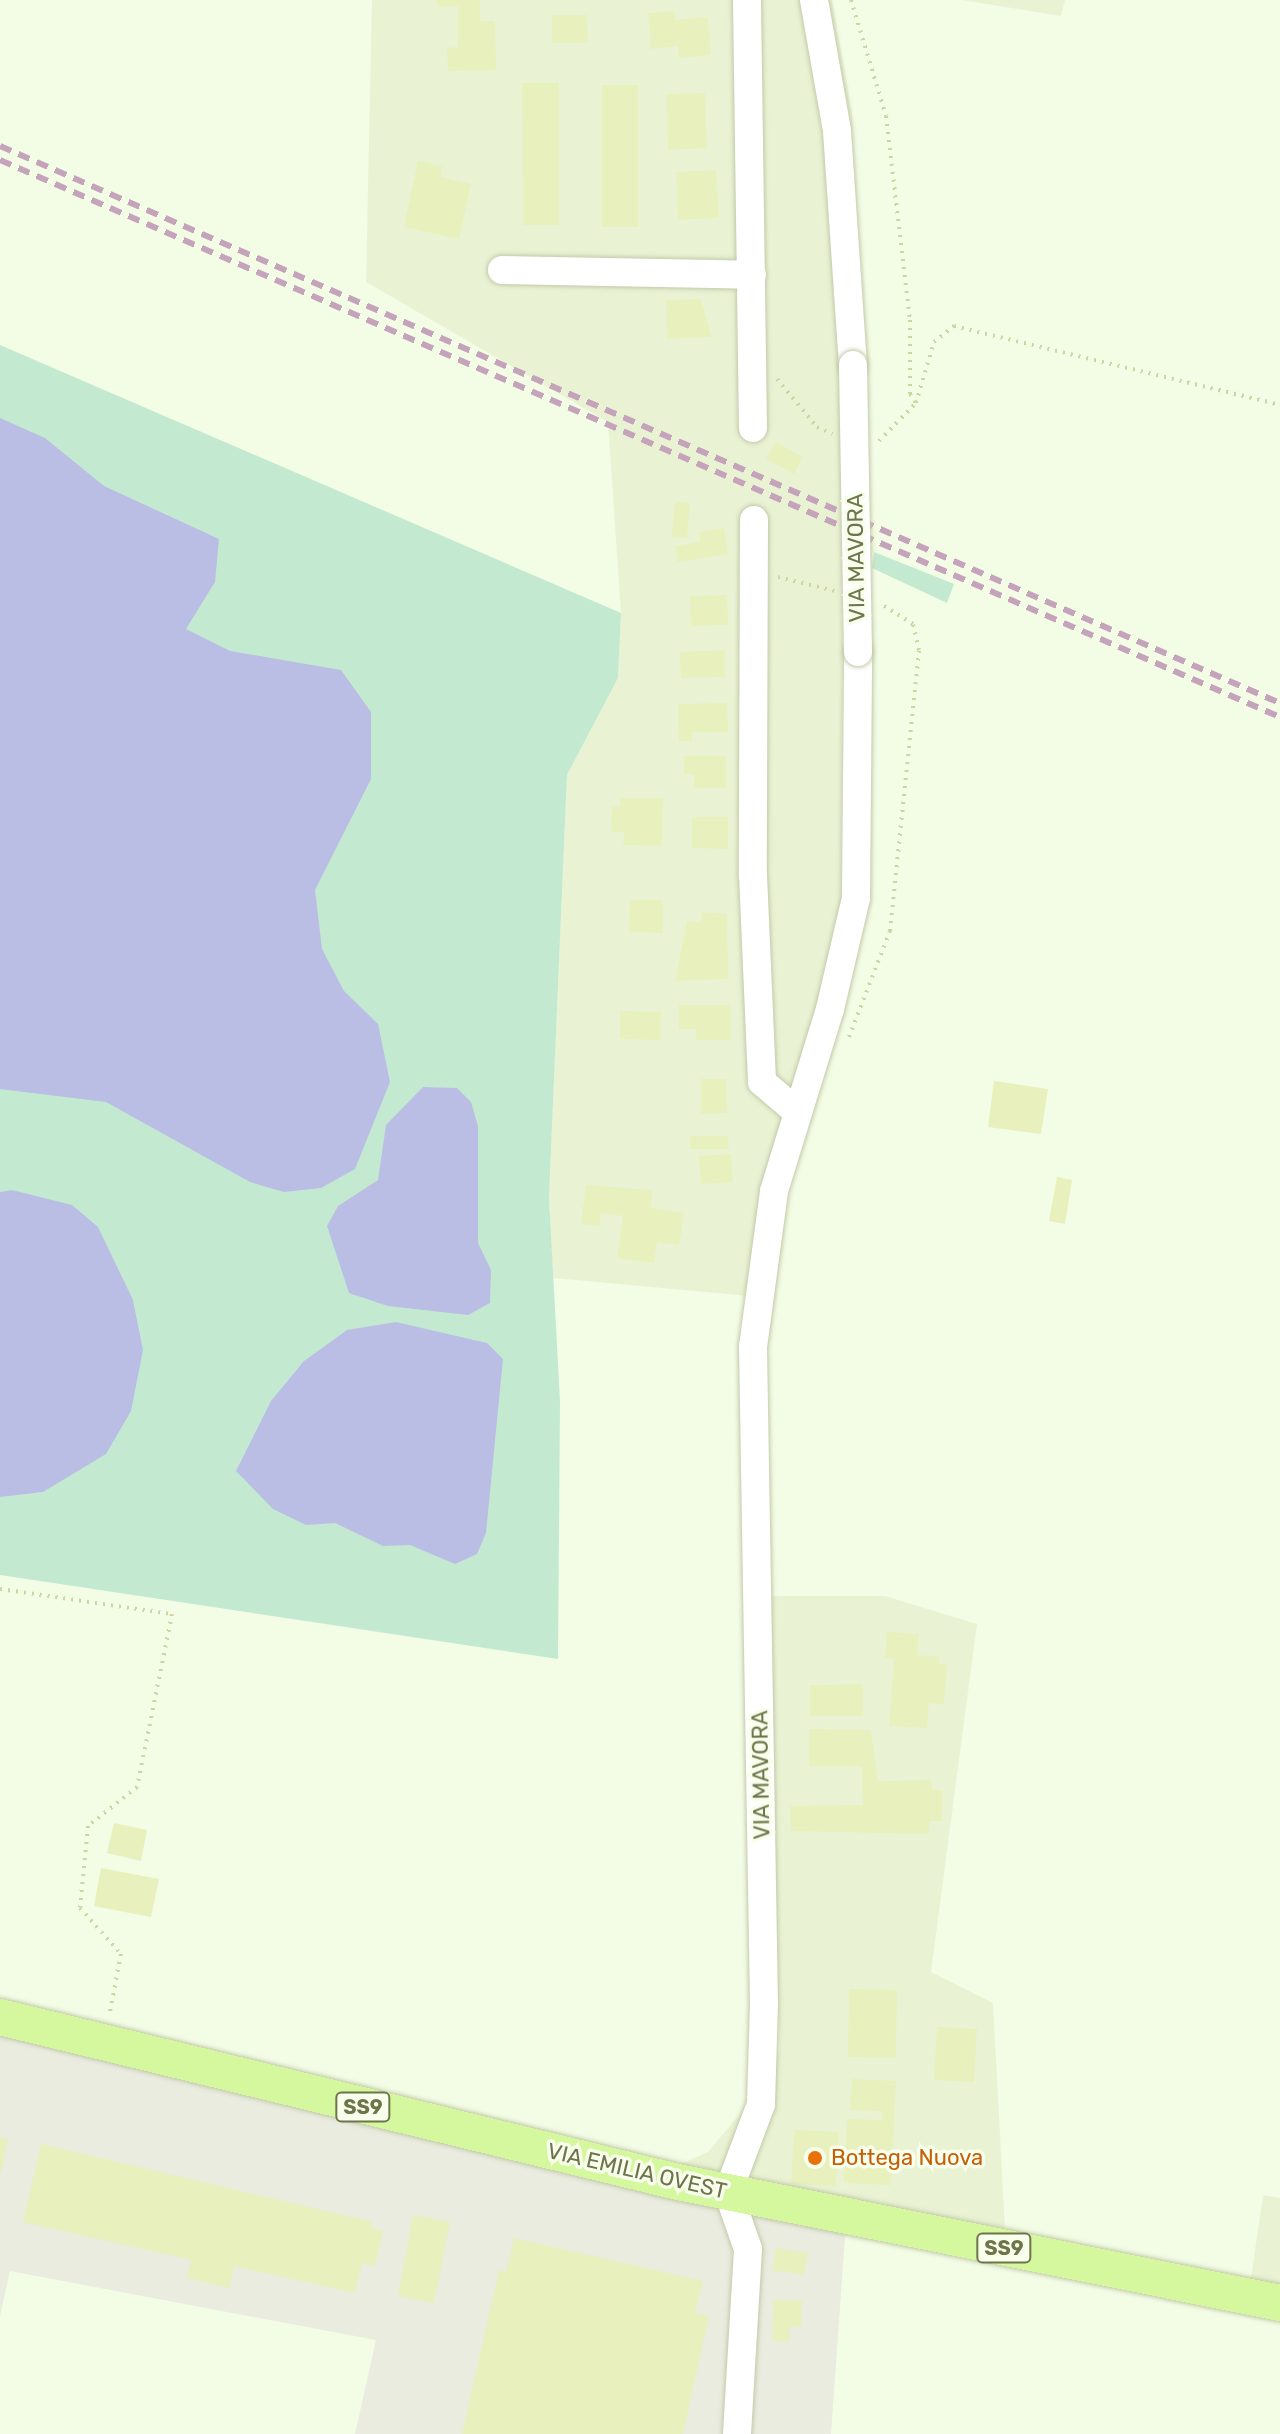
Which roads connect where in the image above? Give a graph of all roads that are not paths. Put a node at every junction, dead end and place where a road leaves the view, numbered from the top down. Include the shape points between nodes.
1 (747, 0) edge
2 (814, 0) edge
3 (502, 270) dead end
4 (752, 275) junction
5 (753, 428) dead end
6 (754, 520) dead end
7 (795, 1110) junction
8 (0, 2017) edge
9 (728, 2192) junction
10 (1280, 2303) edge
11 (737, 2434) edge

1 - 4 street
2 - 7 street, VIA MAVORA, bridge via 837,131 853,365 856,898 830,1009
3 - 4 street
4 - 5 street
6 - 7 street via 753,875 762,1082
7 - 9 street, VIA MAVORA via 762,1257 753,1347 769,1722 770,2000 761,2104
8 - 9 main road, VIA EMILIA OVEST / SS9
9 - 10 main road, VIA EMILIA OVEST / SS9
9 - 11 street via 748,2249

